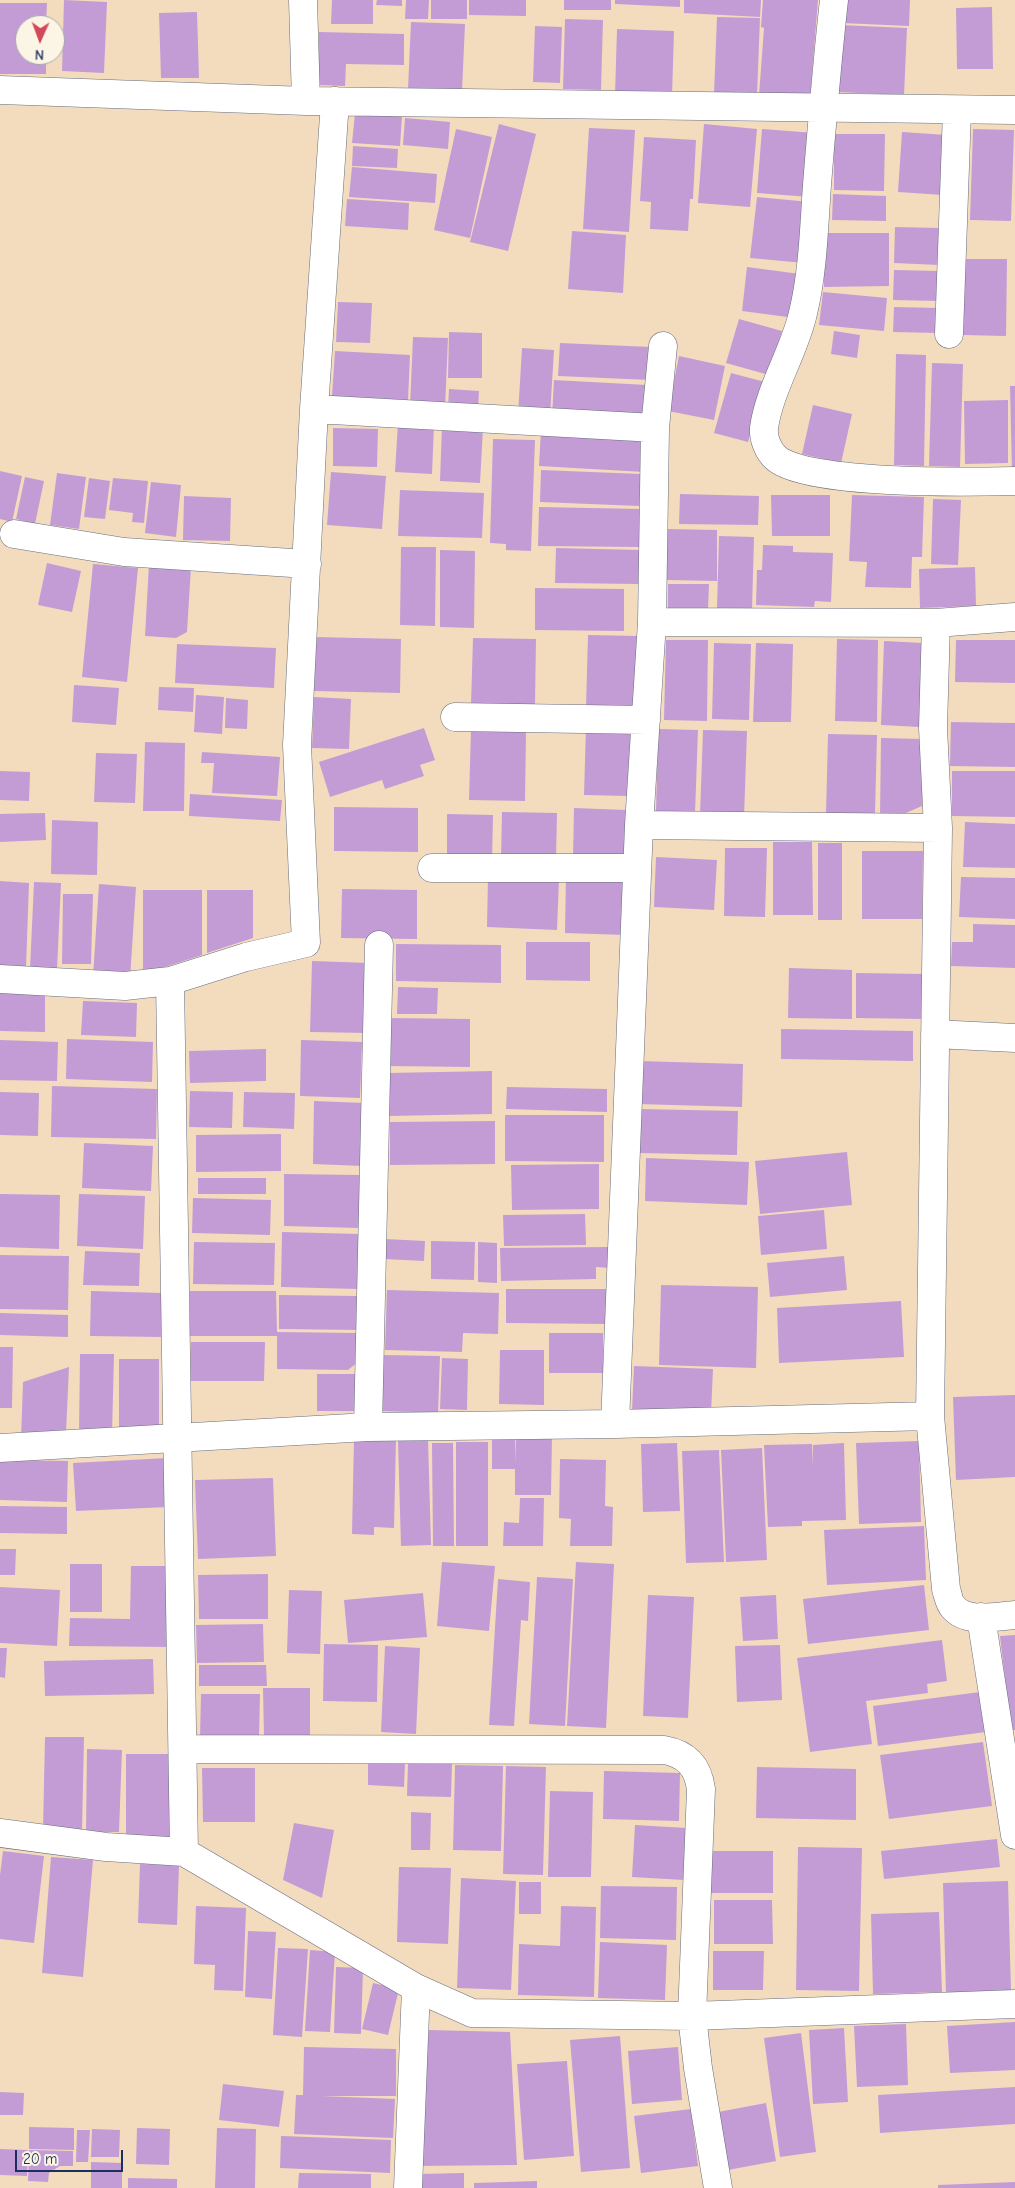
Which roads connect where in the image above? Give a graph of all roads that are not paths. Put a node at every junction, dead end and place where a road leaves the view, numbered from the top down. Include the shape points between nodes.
1 (303, 0) edge
2 (834, 0) edge
3 (0, 90) edge
4 (306, 101) junction
5 (335, 102) junction
6 (823, 108) junction
7 (1015, 110) edge
8 (957, 111) junction
9 (949, 334) dead end
10 (663, 346) dead end
11 (314, 409) junction
12 (655, 428) junction
13 (1015, 481) edge
14 (14, 534) dead end
15 (307, 564) junction
16 (1015, 617) edge
17 (652, 622) junction
18 (936, 623) junction
19 (455, 717) dead end
20 (646, 720) junction
21 (639, 825) junction
22 (938, 828) junction
23 (432, 868) dead end
24 (637, 868) junction
25 (379, 945) dead end
26 (0, 979) edge
27 (170, 981) junction
28 (936, 1034) junction
29 (1015, 1038) edge
30 (930, 1416) junction
31 (615, 1424) junction
32 (368, 1427) junction
33 (178, 1437) junction
34 (0, 1448) edge
35 (1015, 1615) edge
36 (981, 1618) junction
37 (183, 1749) junction
38 (0, 1833) edge
39 (1015, 1835) edge
40 (184, 1852) junction
41 (416, 1988) junction
42 (1015, 2004) edge
43 (692, 2016) junction
44 (408, 2188) edge
45 (718, 2188) edge

1 - 4 street
2 - 6 street
3 - 4 street
4 - 5 street
5 - 6 street
5 - 11 street
6 - 8 street
6 - 13 street via 803,314 769,409 764,429 765,443 775,458 791,466 828,475 963,482
7 - 8 street
8 - 9 street
10 - 12 street
11 - 12 street
11 - 15 street
12 - 17 street
14 - 15 street via 124,552
15 - 27 street via 297,745 306,943 246,957
16 - 18 street
17 - 18 street
17 - 20 street
18 - 22 street via 933,728
19 - 20 street
20 - 21 street
21 - 22 street
21 - 24 street
22 - 28 street
23 - 24 street
24 - 31 street
25 - 32 street
26 - 27 street via 125,986
27 - 33 street
28 - 29 street
28 - 30 street
30 - 31 street
30 - 36 street via 946,1589 956,1610
31 - 32 street
32 - 33 street
33 - 34 street
33 - 37 street
35 - 36 street
36 - 39 street
37 - 40 street
37 - 43 street via 664,1750 683,1756 696,1770 701,1789
38 - 40 street via 106,1848
40 - 41 street
41 - 43 street via 472,2013
41 - 44 street
42 - 43 street
43 - 45 street

